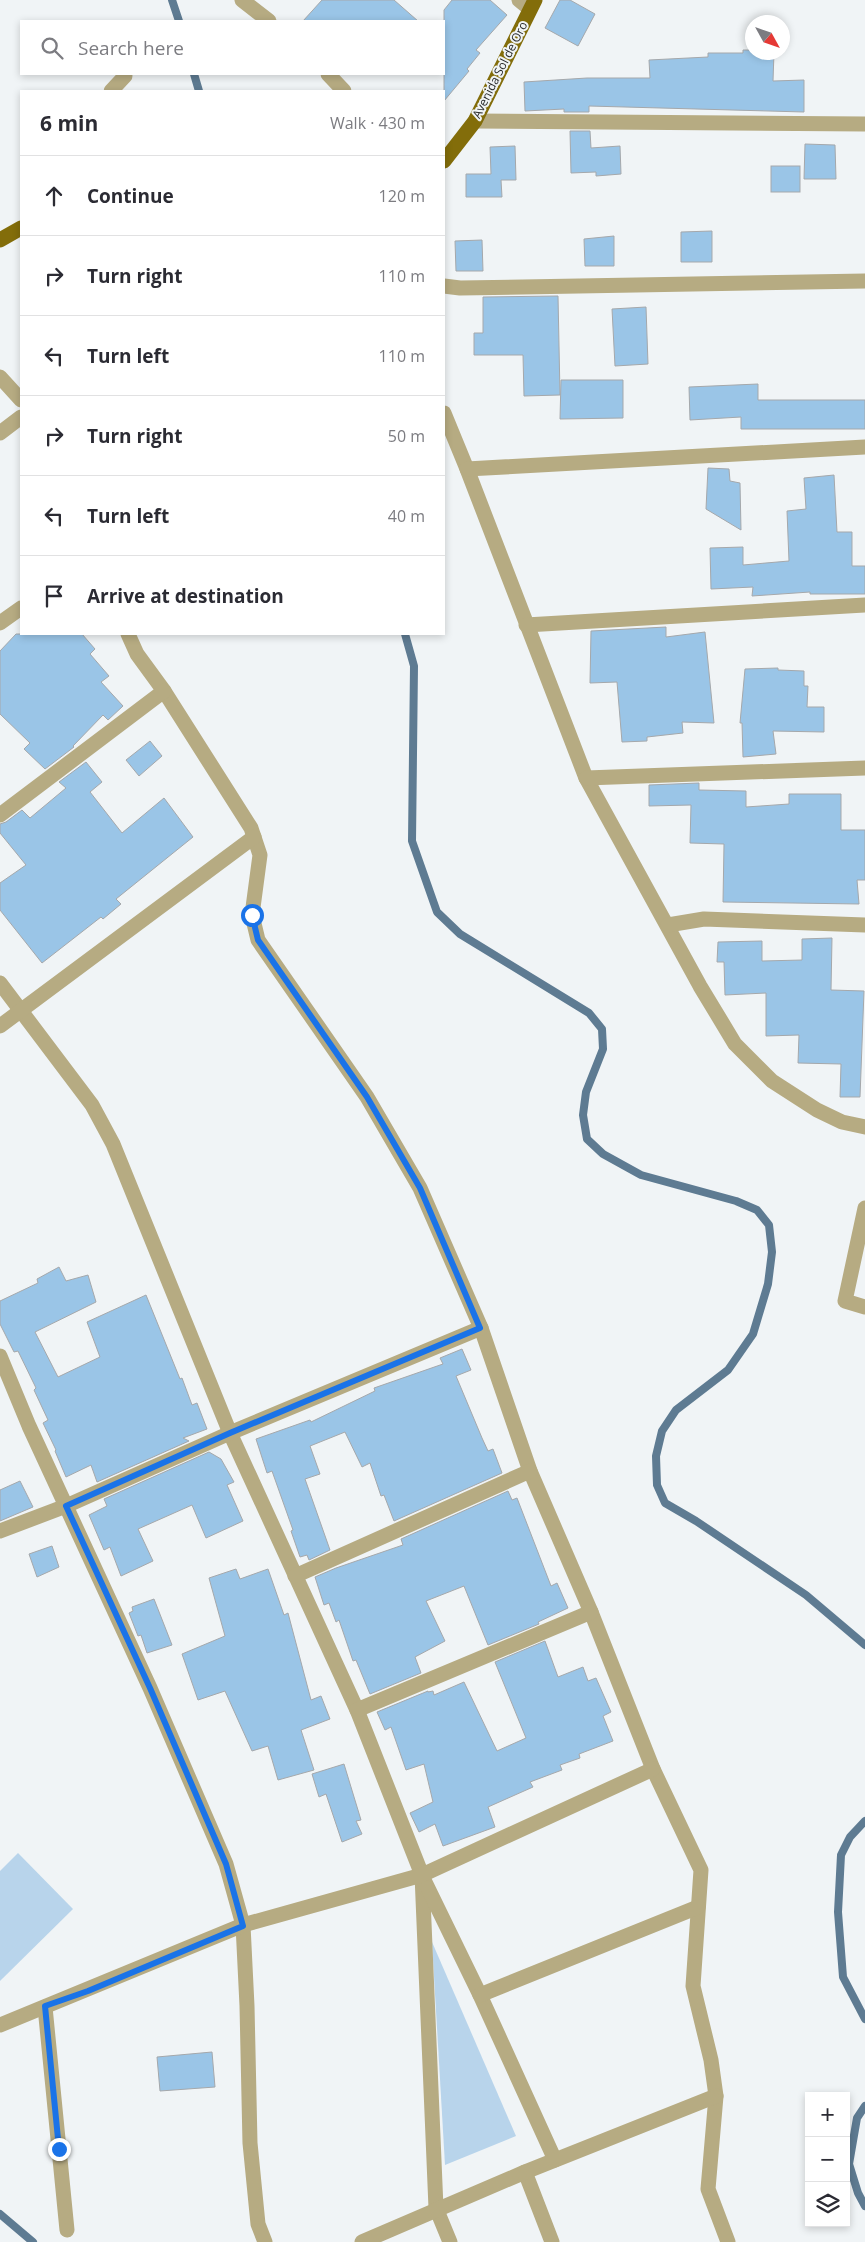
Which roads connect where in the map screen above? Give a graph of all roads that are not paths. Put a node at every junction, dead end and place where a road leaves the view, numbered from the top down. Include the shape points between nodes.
1 (242, 0) edge
2 (528, 3) edge
3 (268, 20) edge
4 (329, 75) edge
5 (125, 76) dead end
6 (112, 90) edge
7 (343, 90) edge
8 (475, 121) junction
9 (865, 124) edge
10 (445, 160) edge
11 (20, 226) edge
12 (0, 240) edge
13 (865, 281) edge
14 (445, 286) edge
15 (0, 377) edge
16 (20, 399) edge
17 (445, 415) edge
18 (20, 418) edge
19 (0, 433) edge
20 (865, 446) edge
21 (467, 468) junction
22 (865, 605) edge
23 (20, 609) edge
24 (0, 623) edge
25 (526, 625) junction
26 (128, 635) edge
27 (164, 691) junction
28 (865, 768) edge
29 (586, 778) junction
30 (0, 814) edge
31 (254, 837) junction
32 (865, 925) edge
33 (668, 926) junction
34 (0, 983) edge
35 (22, 1011) junction
36 (0, 1026) edge
37 (865, 1127) edge
38 (865, 1208) edge
39 (865, 1307) edge
40 (480, 1328) junction
41 (0, 1356) edge
42 (230, 1433) junction
43 (530, 1471) junction
44 (66, 1506) junction
45 (0, 1531) edge
46 (295, 1576) junction
47 (591, 1612) junction
48 (357, 1710) junction
49 (653, 1769) junction
50 (422, 1875) junction
51 (698, 1907) junction
52 (243, 1926) junction
53 (480, 1995) junction
54 (45, 2006) junction
55 (0, 2025) edge
56 (716, 2096) junction
57 (555, 2160) junction
58 (525, 2172) junction
59 (436, 2208) junction
60 (67, 2230) dead end
61 (265, 2242) edge
62 (362, 2242) edge
63 (450, 2242) edge
64 (552, 2242) edge
65 (728, 2242) edge

1 - 3 street
2 - 8 main road, Avenida Sol de Oro
4 - 7 street
5 - 6 street
8 - 9 street
8 - 10 main road, Avenida Sol de Oro
11 - 12 main road
13 - 14 street
15 - 16 street
17 - 21 street
18 - 19 street
20 - 21 street
21 - 25 street
22 - 25 street
23 - 24 street
25 - 29 street
26 - 27 street via 137,654
27 - 30 street
27 - 31 street
28 - 29 street
29 - 33 street
31 - 35 street
31 - 40 street via 260,855 252,915 258,940 367,1097 420,1188
32 - 33 street via 704,919
33 - 37 street via 730,1036 752,1063 772,1081 817,1110 842,1122
34 - 35 street
35 - 36 street
35 - 42 street via 92,1105 112,1144
38 - 39 street via 846,1301
40 - 42 street
40 - 43 street
41 - 44 street
42 - 44 street
42 - 46 street
43 - 46 street
43 - 47 street
44 - 45 street
44 - 52 street via 226,1864
46 - 48 street
47 - 48 street
47 - 49 street
48 - 50 street
49 - 50 street
49 - 51 street via 701,1870
50 - 52 street
50 - 53 street
50 - 59 street
51 - 53 street
51 - 56 street via 693,1986
52 - 54 street
52 - 61 street via 250,2142 258,2224
53 - 57 street
54 - 55 street
54 - 60 street
56 - 57 street
56 - 65 street via 708,2189
57 - 58 street
58 - 59 street
58 - 64 street
59 - 62 street
59 - 63 street

